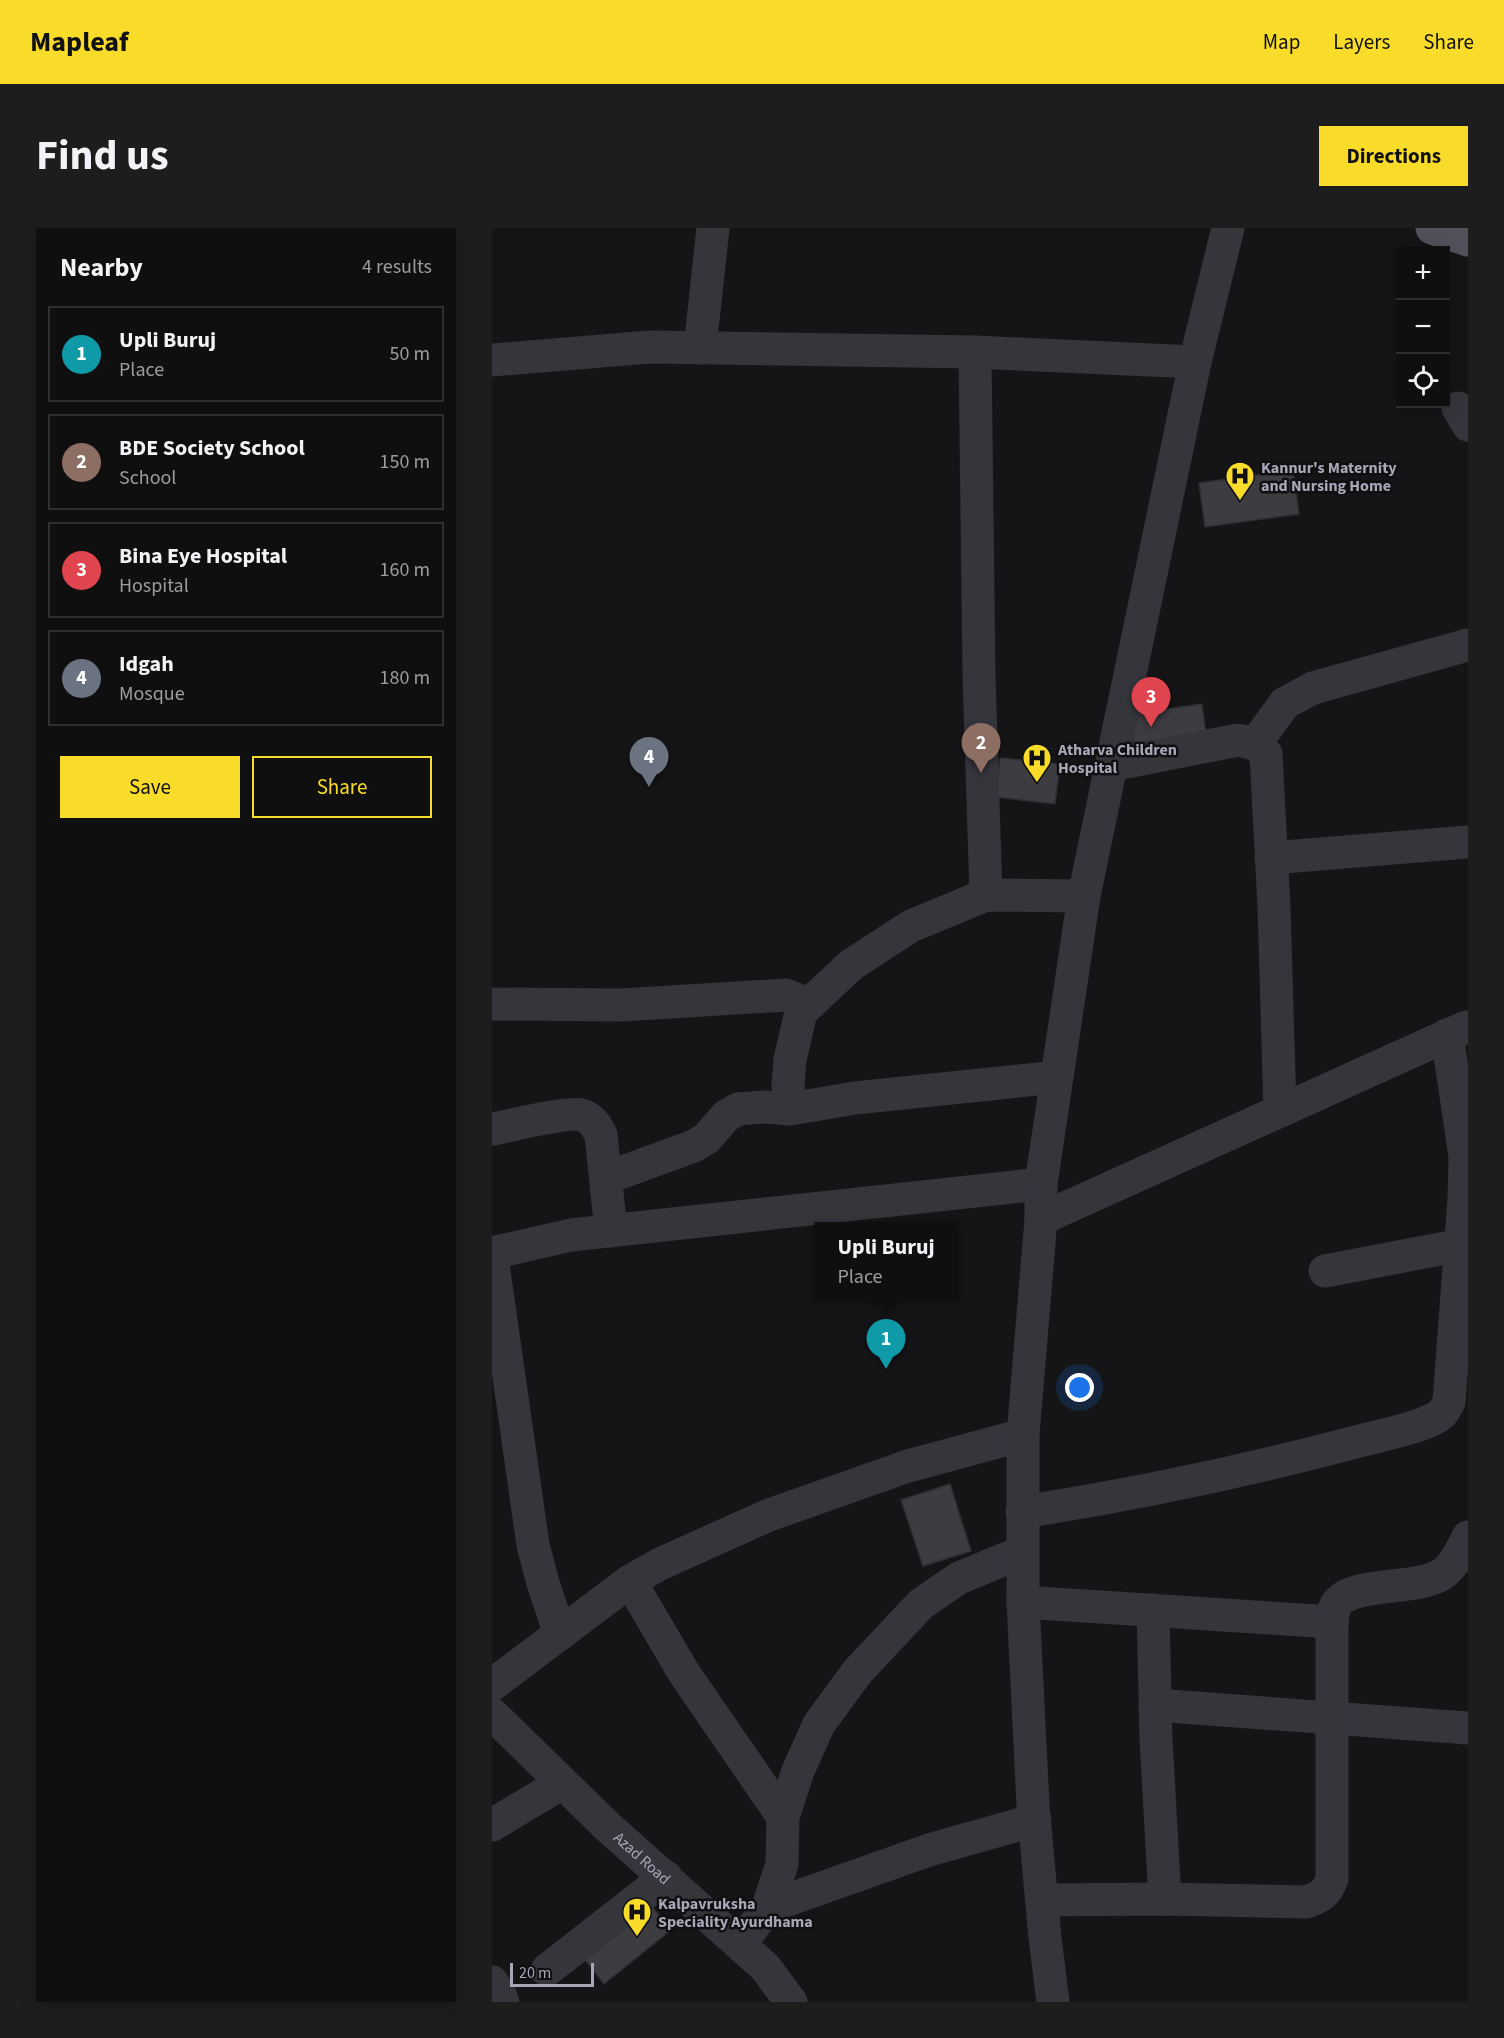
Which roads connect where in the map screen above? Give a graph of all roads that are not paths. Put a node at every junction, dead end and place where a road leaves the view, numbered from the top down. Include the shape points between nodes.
1 (713, 228) edge
2 (1228, 228) edge
3 (1432, 228) edge
4 (1468, 240) edge
5 (700, 348) junction
6 (975, 352) junction
7 (492, 360) edge
8 (1195, 362) junction
9 (1468, 645) edge
10 (1255, 744) junction
11 (1111, 765) junction
12 (1468, 842) edge
13 (1272, 858) junction
14 (986, 895) junction
15 (1084, 896) junction
16 (492, 1004) edge
17 (809, 1004) junction
18 (1458, 1030) edge
19 (1057, 1077) junction
20 (790, 1109) junction
21 (1280, 1111) junction
22 (492, 1129) edge
23 (606, 1178) junction
24 (1041, 1184) junction
25 (1041, 1219) junction
26 (611, 1231) junction
27 (1461, 1245) junction
28 (492, 1255) edge
29 (1325, 1271) dead end
30 (1459, 1402) edge
31 (1023, 1435) junction
32 (1022, 1512) junction
33 (1468, 1537) edge
34 (1022, 1552) junction
35 (630, 1581) junction
36 (1023, 1602) junction
37 (1153, 1610) junction
38 (1332, 1623) junction
39 (560, 1634) junction
40 (492, 1685) edge
41 (1155, 1705) junction
42 (492, 1714) edge
43 (1332, 1718) junction
44 (1468, 1728) edge
45 (562, 1783) junction
46 (783, 1816) junction
47 (1035, 1820) junction
48 (492, 1825) edge
49 (666, 1877) junction
50 (1165, 1899) junction
51 (1042, 1900) junction
52 (768, 1907) junction
53 (741, 1943) junction
54 (547, 1970) dead end
55 (492, 1982) edge
56 (503, 2002) edge
57 (790, 2002) edge
58 (1053, 2002) edge

1 - 5 street
2 - 8 street
3 - 4 main road
5 - 6 street
5 - 7 street via 650,347
6 - 8 street
6 - 14 street
8 - 11 street
9 - 10 street via 1312,688 1285,703
10 - 11 street via 1238,740
10 - 13 street via 1266,754
11 - 15 street
12 - 13 street
13 - 21 street
14 - 15 street
14 - 17 street via 911,926 851,965
15 - 19 street
16 - 17 street via 621,1005 786,995
17 - 20 street via 801,1012 790,1060
18 - 21 street
18 - 27 street via 1465,1156
19 - 20 street via 855,1098
19 - 24 street
20 - 23 street via 738,1109 694,1146
21 - 25 street
22 - 23 street via 582,1115 596,1124 601,1136
23 - 26 street
24 - 25 street
24 - 26 street
25 - 31 street
26 - 28 street via 571,1235
27 - 29 street
27 - 30 street
28 - 39 street via 533,1545
30 - 32 street via 1428,1422 1332,1448 1112,1498
31 - 32 street
31 - 35 street via 908,1466 769,1515
32 - 34 street
33 - 38 street via 1457,1559 1444,1573 1430,1580 1350,1593 1339,1601
34 - 36 street
34 - 46 street via 959,1578 921,1604 858,1671 819,1724
35 - 39 street
35 - 46 street via 684,1673
36 - 37 street
36 - 47 street
37 - 38 street
37 - 41 street
38 - 43 street
39 - 40 street
41 - 43 street
41 - 50 street
42 - 45 street, Azad Road
43 - 44 street
43 - 50 street via 1332,1879 1327,1892 1306,1902
45 - 48 street
45 - 49 street, Azad Road
46 - 52 street via 782,1864
47 - 51 street
47 - 52 street via 929,1850
49 - 53 street, Azad Road
49 - 54 street
50 - 51 street
51 - 58 street
52 - 53 street
53 - 57 street, Azad Road via 765,1967
55 - 56 street

